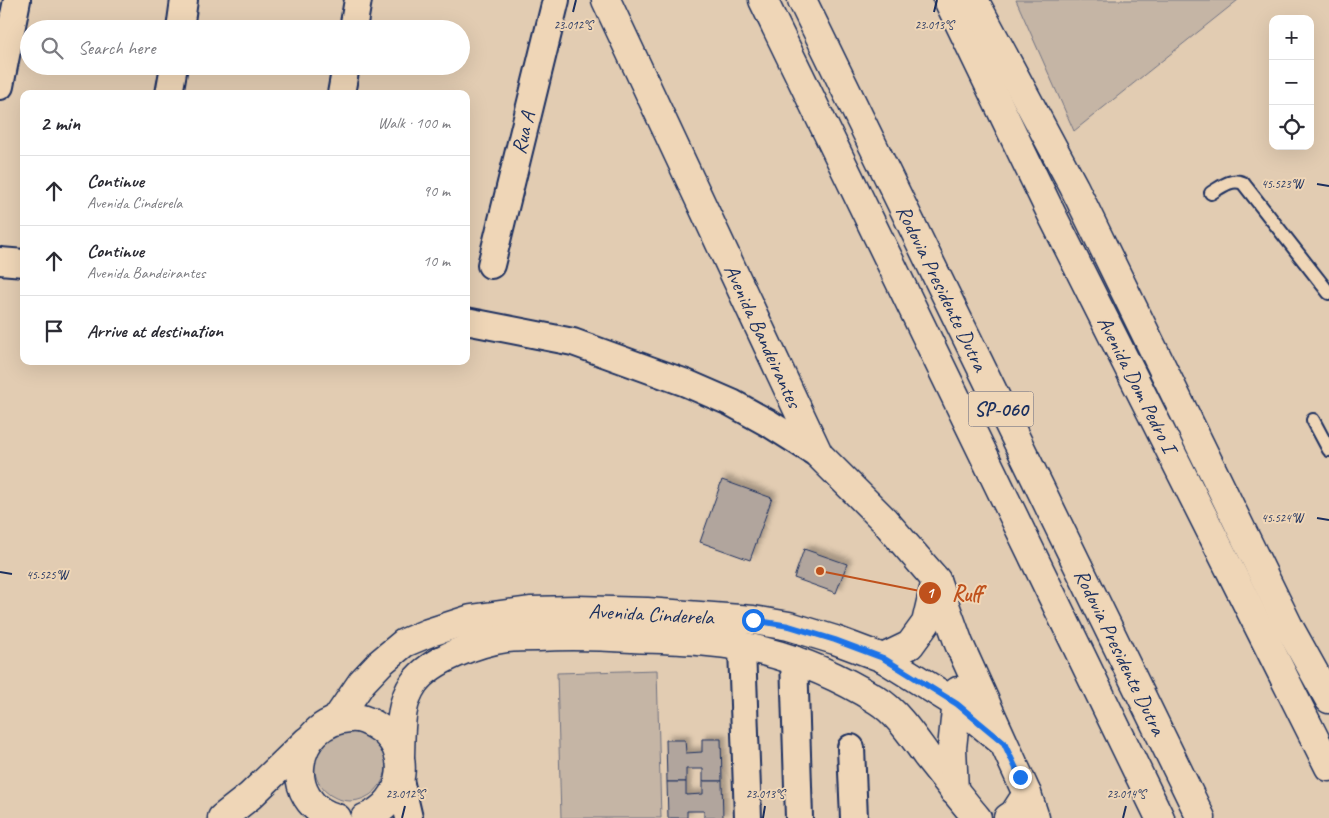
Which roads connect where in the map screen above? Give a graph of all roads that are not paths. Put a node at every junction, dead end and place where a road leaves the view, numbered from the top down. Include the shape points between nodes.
1 (17, 0) edge
2 (184, 0) edge
3 (358, 0) edge
4 (556, 0) edge
5 (606, 0) edge
6 (763, 0) edge
7 (802, 0) edge
8 (948, 0) edge
9 (974, 0) edge
10 (181, 20) edge
11 (355, 20) edge
12 (172, 75) edge
13 (344, 75) edge
14 (0, 86) edge
15 (170, 90) edge
16 (342, 90) edge
17 (1211, 193) dead end
18 (0, 261) edge
19 (20, 263) edge
20 (491, 265) dead end
21 (1329, 293) edge
22 (470, 322) edge
23 (1313, 420) dead end
24 (1329, 450) edge
25 (819, 455) junction
26 (936, 580) junction
27 (959, 644) junction
28 (742, 648) junction
29 (883, 658) junction
30 (794, 660) junction
31 (1329, 699) edge
32 (957, 704) junction
33 (336, 720) junction
34 (307, 741) junction
35 (1004, 743) junction
36 (850, 748) dead end
37 (1329, 767) edge
38 (400, 768) junction
39 (954, 792) junction
40 (1031, 806) edge
41 (373, 817) edge
42 (222, 818) edge
43 (337, 818) edge
44 (409, 818) edge
45 (748, 818) edge
46 (799, 818) edge
47 (854, 818) edge
48 (977, 818) edge
49 (1008, 818) edge
50 (1160, 818) edge
51 (1201, 818) edge

1 - 14 street
2 - 10 street
3 - 11 street
4 - 20 street, Rua A
5 - 25 main road, Avenida Bandeirantes
6 - 50 main road, Rodovia Presidente Dutra / SP-060
7 - 51 main road, Rodovia Presidente Dutra / SP-060
8 - 37 main road, Avenida Dom Pedro I via 1056,224
9 - 31 main road, Avenida Dom Pedro I via 1074,187 1289,627
12 - 15 street
13 - 16 street
17 - 21 lane via 1230,182 1244,183
18 - 19 street
22 - 25 street via 573,342 686,383 732,403
23 - 24 lane
25 - 26 main road, Avenida Bandeirantes via 884,520
26 - 27 main road, Avenida Bandeirantes
26 - 29 main road via 926,623 910,645
27 - 32 main road, Avenida Bandeirantes
27 - 35 main road, Avenida Bandeirantes
28 - 30 main road, Avenida Cinderela
28 - 38 main road, Avenida Cinderela via 667,640 557,636 508,638 480,645 429,668 414,683 403,704
28 - 45 street
29 - 32 main road, Avenida Cinderela
29 - 33 main road, Avenida Cinderela via 789,626 753,620 647,612 530,610 471,619 404,643 362,682
30 - 39 main road, Avenida Cinderela via 880,701 904,725
30 - 46 street
32 - 35 main road, Avenida Cinderela
32 - 39 main road, Avenida Bandeirantes via 952,748
33 - 34 main road via 315,732
33 - 38 main road via 368,721 382,729 393,741
34 - 42 main road
34 - 43 main road via 300,758 299,775 304,792 315,806
35 - 40 main road, Avenida Bandeirantes
36 - 47 street
38 - 41 main road via 391,800
38 - 44 street
39 - 48 main road
40 - 49 main road

